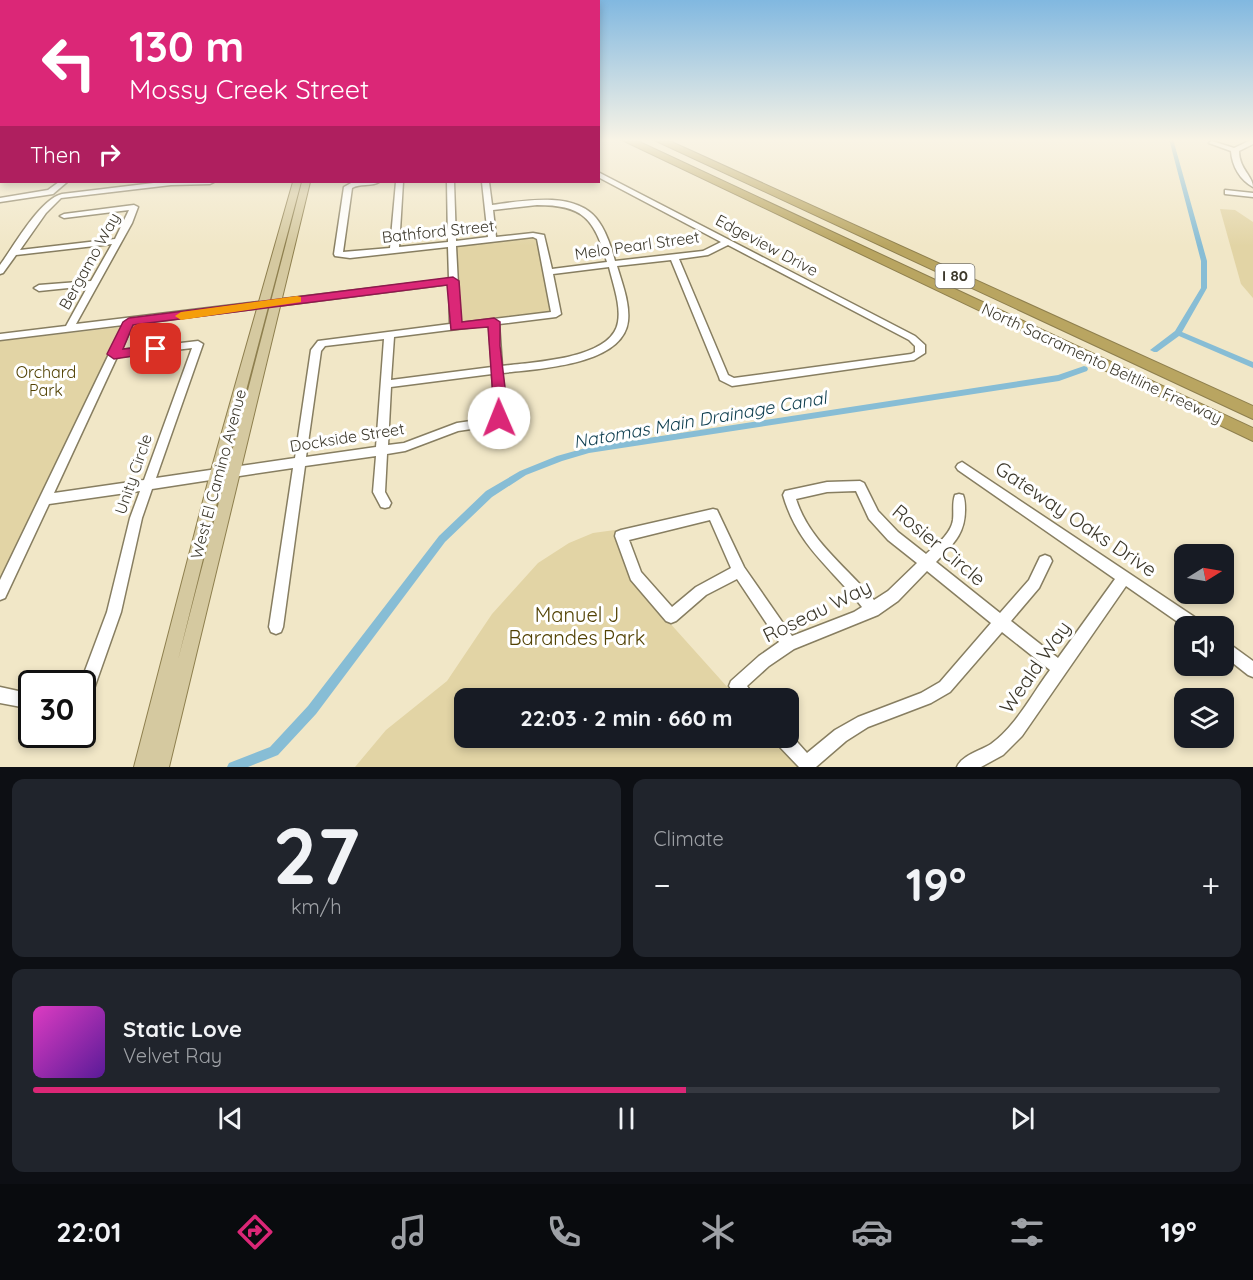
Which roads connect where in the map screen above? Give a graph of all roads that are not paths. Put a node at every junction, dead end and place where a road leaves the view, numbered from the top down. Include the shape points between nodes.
1 (600, 175) edge
2 (701, 175) edge
3 (735, 175) edge
4 (162, 183) edge
5 (297, 183) edge
6 (306, 183) edge
7 (364, 183) edge
8 (399, 183) edge
9 (450, 183) edge
10 (486, 183) edge
11 (57, 192) edge
12 (1228, 192) dead end
13 (1253, 195) edge
14 (0, 200) edge
15 (488, 208) junction
16 (64, 216) dead end
17 (492, 240) junction
18 (118, 241) junction
19 (728, 242) junction
20 (453, 245) junction
21 (394, 251) junction
22 (13, 253) junction
23 (674, 257) junction
24 (611, 264) junction
25 (0, 271) edge
26 (549, 272) junction
27 (95, 283) junction
28 (453, 283) junction
29 (39, 288) dead end
30 (268, 305) junction
31 (129, 322) junction
32 (494, 322) junction
33 (456, 327) junction
34 (69, 329) junction
35 (389, 335) junction
36 (0, 337) edge
37 (114, 354) junction
38 (1111, 368) junction
39 (496, 370) junction
40 (386, 384) junction
41 (1253, 413) edge
42 (1253, 435) edge
43 (1253, 442) edge
44 (380, 450) junction
45 (300, 462) junction
46 (962, 467) dead end
47 (233, 472) junction
48 (217, 474) junction
49 (148, 484) junction
50 (959, 499) dead end
51 (44, 500) junction
52 (385, 503) dead end
53 (1045, 561) dead end
54 (927, 562) junction
55 (739, 571) junction
56 (1124, 577) junction
57 (0, 594) edge
58 (873, 610) junction
59 (1181, 616) edge
60 (1002, 622) junction
61 (276, 627) dead end
62 (789, 644) junction
63 (1234, 655) edge
64 (1060, 669) junction
65 (93, 670) edge
66 (1253, 670) edge
67 (738, 688) edge
68 (0, 695) edge
69 (18, 699) edge
70 (158, 739) junction
71 (792, 748) edge
72 (143, 767) edge
73 (160, 767) edge
74 (965, 767) edge

1 - 19 street, Edgeview Drive
2 - 38 highway, North Sacramento Beltline Freeway / I 80
3 - 41 highway, North Sacramento Beltline Freeway / I 80
4 - 11 street
5 - 30 main road, West El Camino Avenue
6 - 30 main road, West El Camino Avenue
7 - 21 street, Bathford Street via 348,187 338,254
8 - 21 street
9 - 20 street
10 - 15 street
11 - 14 street
11 - 22 street
12 - 13 street
15 - 17 street
15 - 24 street via 538,203 582,211 594,220
16 - 18 street, Bergamo Way via 134,207
17 - 20 street, Bathford Street
17 - 26 street, Bathford Street via 541,237
18 - 22 street
18 - 27 street, Bergamo Way
19 - 23 street, Melo Pearl Street via 705,253
19 - 23 street, Edgeview Drive via 912,338 920,345 920,353 914,357 732,382 724,377
20 - 21 street, Bathford Street
20 - 28 street
22 - 25 street
23 - 24 street, Melo Pearl Street
24 - 26 street, Melo Pearl Street
24 - 39 street via 624,304 623,323 616,336 600,349 578,357
26 - 32 street via 556,314
27 - 29 street
27 - 34 street, Bergamo Way
28 - 30 street
28 - 33 street
30 - 31 street
30 - 47 main road, West El Camino Avenue
30 - 48 main road, West El Camino Avenue
31 - 34 street
31 - 37 street
32 - 33 street
32 - 39 street
33 - 35 street
34 - 36 street
35 - 40 street
35 - 45 street via 322,343 316,350
37 - 49 street, Unity Circle via 198,344
37 - 51 street
38 - 42 highway, North Sacramento Beltline Freeway / I 80
38 - 43 highway
39 - 40 street
39 - 44 street, Dockside Street via 501,412 494,422 457,427 405,447
40 - 44 street
44 - 45 street, Dockside Street
44 - 52 street via 379,492
45 - 47 street, Dockside Street
45 - 61 street
46 - 56 street, Gateway Oaks Drive
47 - 70 main road, West El Camino Avenue
48 - 49 street
48 - 70 main road, West El Camino Avenue
49 - 51 street
49 - 65 street, Unity Circle via 114,612
50 - 54 street, Roseau Way via 957,528
51 - 57 street
53 - 60 street via 1034,584
54 - 58 street, Roseau Way
54 - 58 street, Rosier Circle via 882,525 860,486 827,487 789,495 817,548
54 - 60 street, Rosier Circle
55 - 55 street via 713,514 621,536 636,576 671,616 701,591
55 - 62 street
56 - 59 street, Gateway Oaks Drive
56 - 64 street, Weald Way
58 - 62 street, Roseau Way
60 - 64 street, Rosier Circle
60 - 71 street via 945,687 932,696 863,722 827,745 807,764
62 - 67 street, Roseau Way via 764,661
63 - 66 street
64 - 74 street, Weald Way via 1010,737
68 - 69 street
70 - 72 main road, West El Camino Avenue
70 - 73 main road, West El Camino Avenue

